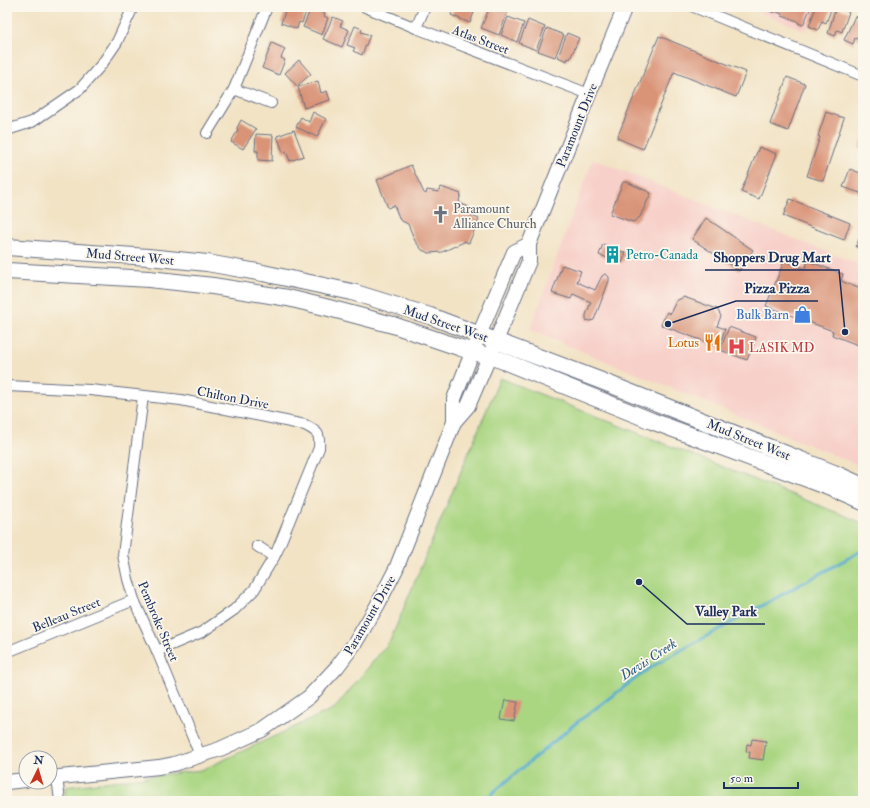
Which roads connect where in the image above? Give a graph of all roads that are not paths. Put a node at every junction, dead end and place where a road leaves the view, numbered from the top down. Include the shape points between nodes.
1 (133, 7) edge
2 (267, 7) edge
3 (365, 7) edge
4 (425, 7) edge
5 (625, 7) edge
6 (694, 7) edge
7 (416, 28) junction
8 (863, 76) edge
9 (234, 89) junction
10 (589, 94) junction
11 (271, 103) dead end
12 (7, 130) edge
13 (207, 133) dead end
14 (529, 244) junction
15 (7, 248) edge
16 (7, 271) edge
17 (479, 335) junction
18 (496, 341) junction
19 (472, 351) junction
20 (489, 356) junction
21 (7, 386) edge
22 (143, 396) junction
23 (454, 422) junction
24 (863, 486) edge
25 (863, 502) edge
26 (257, 546) dead end
27 (274, 557) junction
28 (134, 600) junction
29 (158, 650) junction
30 (7, 652) edge
31 (200, 755) junction
32 (58, 778) edge
33 (18, 781) edge
34 (7, 782) edge
35 (57, 790) edge
36 (60, 801) edge

1 - 12 street via 117,42 102,64 80,88 32,122
2 - 9 street
3 - 7 street, Atlas Street
4 - 7 street
5 - 10 main road, Paramount Drive
6 - 8 street
7 - 10 street, Atlas Street
9 - 11 street
9 - 13 street
10 - 14 main road, Paramount Drive
14 - 17 main road, Paramount Drive via 514,252
14 - 18 main road, Paramount Drive via 529,261
15 - 17 main road, Mud Street West via 148,257 207,263 263,273 352,292 430,316
16 - 19 main road, Mud Street West via 149,279 288,298 393,325
17 - 18 main road, Mud Street West
17 - 19 main road, Paramount Drive
18 - 20 main road, Paramount Drive
18 - 24 main road, Mud Street West
19 - 20 main road, Mud Street West
19 - 23 main road, Paramount Drive via 454,398
20 - 23 main road, Paramount Drive via 468,406
20 - 25 main road, Mud Street West
21 - 22 street, Chilton Drive via 90,390
22 - 27 street, Chilton Drive via 180,400 304,424 315,431 320,438 320,448
22 - 28 street, Pembroke Street via 123,555
23 - 31 main road, Paramount Drive via 396,569 355,643 337,667 309,697 262,730
26 - 27 street
27 - 29 street, Chilton Drive via 254,590 234,610 202,632
28 - 29 street, Pembroke Street
28 - 30 street, Belleau Street
29 - 31 street, Pembroke Street
31 - 32 main road, Paramount Drive via 159,767
33 - 34 main road
35 - 36 street

